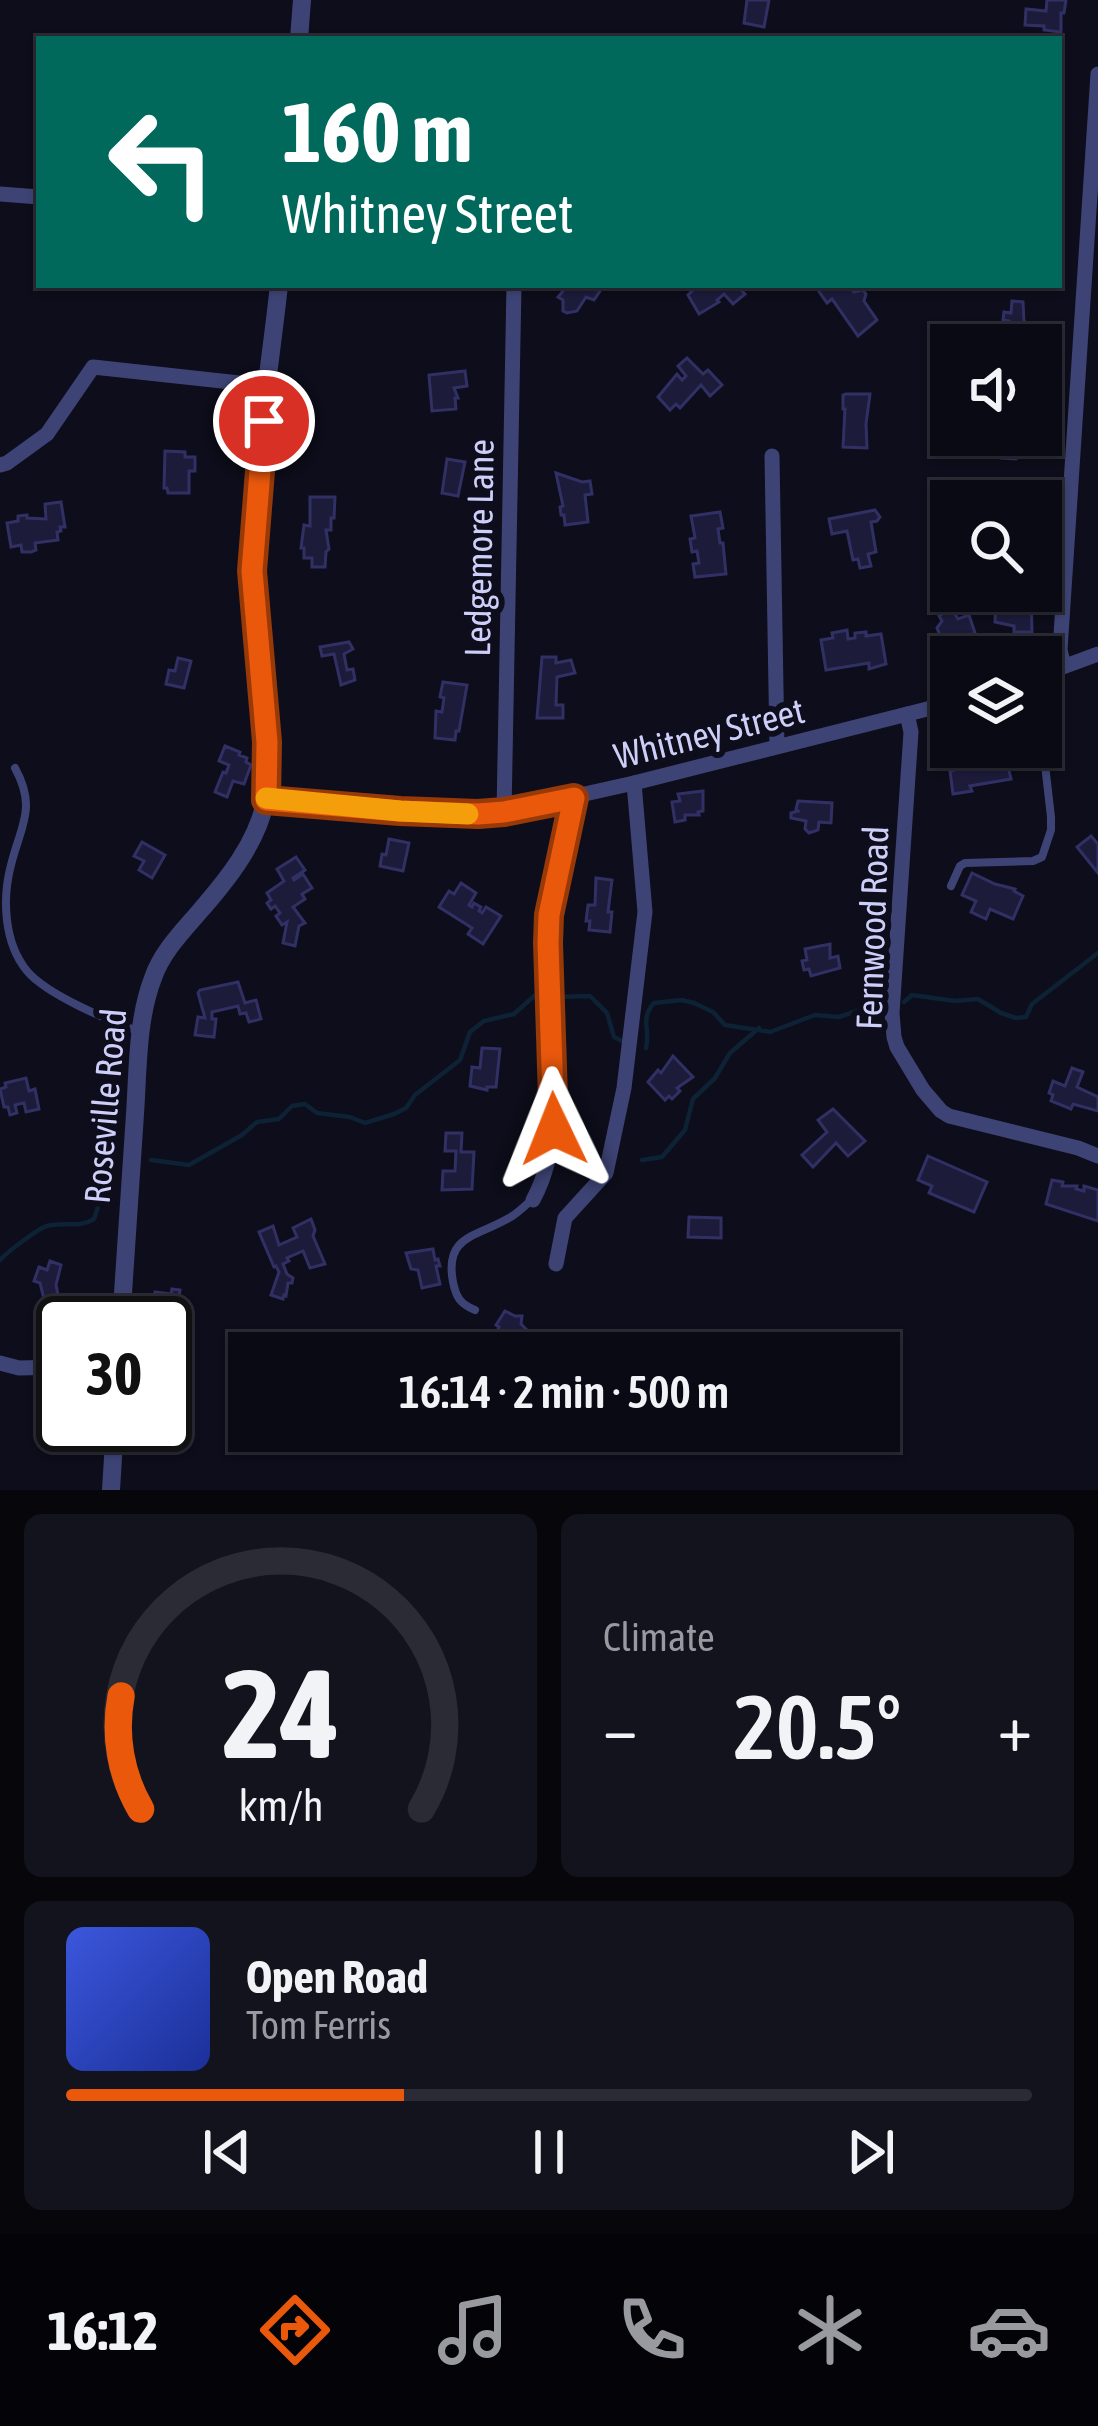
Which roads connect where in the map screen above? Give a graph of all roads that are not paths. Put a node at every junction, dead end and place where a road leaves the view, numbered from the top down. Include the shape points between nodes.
1 (302, 0) edge
2 (299, 36) edge
3 (1098, 74) edge
4 (0, 194) edge
5 (36, 197) edge
6 (279, 288) edge
7 (514, 288) edge
8 (268, 386) junction
9 (772, 456) dead end
10 (0, 464) edge
11 (1098, 654) edge
12 (1064, 666) joint
13 (930, 708) edge
14 (907, 714) junction
15 (777, 746) junction
16 (15, 768) dead end
17 (1046, 768) edge
18 (634, 783) junction
19 (574, 798) junction
20 (266, 800) junction
21 (504, 812) junction
22 (951, 886) dead end
23 (142, 1033) junction
24 (1098, 1156) edge
25 (533, 1199) joint
26 (556, 1264) dead end
27 (124, 1296) edge
28 (475, 1310) dead end
29 (0, 1363) edge
30 (36, 1367) edge
31 (113, 1452) edge
32 (111, 1490) edge

1 - 2 street
3 - 12 street
4 - 5 street
6 - 8 street, Roseville Road
7 - 21 street, Ledgemore Lane
8 - 10 street via 93,367 47,434
8 - 20 street, Roseville Road via 252,571
9 - 15 street
11 - 12 street
13 - 14 street, Whitney Street
14 - 15 street, Whitney Street
14 - 24 street, Fernwood Road via 892,1012 897,1047 950,1116
15 - 18 street, Whitney Street
16 - 23 lane via 28,806 5,905 13,950 29,975
17 - 22 lane via 1052,817 1042,857 965,862
18 - 19 street, Whitney Street
18 - 26 street via 645,912 624,1088 607,1173 566,1219
19 - 21 street, Whitney Street
19 - 25 street via 549,915 554,1129
20 - 21 street, Whitney Street
20 - 23 street, Roseville Road via 230,874 163,957
23 - 27 street, Roseville Road
25 - 28 lane via 455,1248 456,1295
29 - 30 street
31 - 32 street

